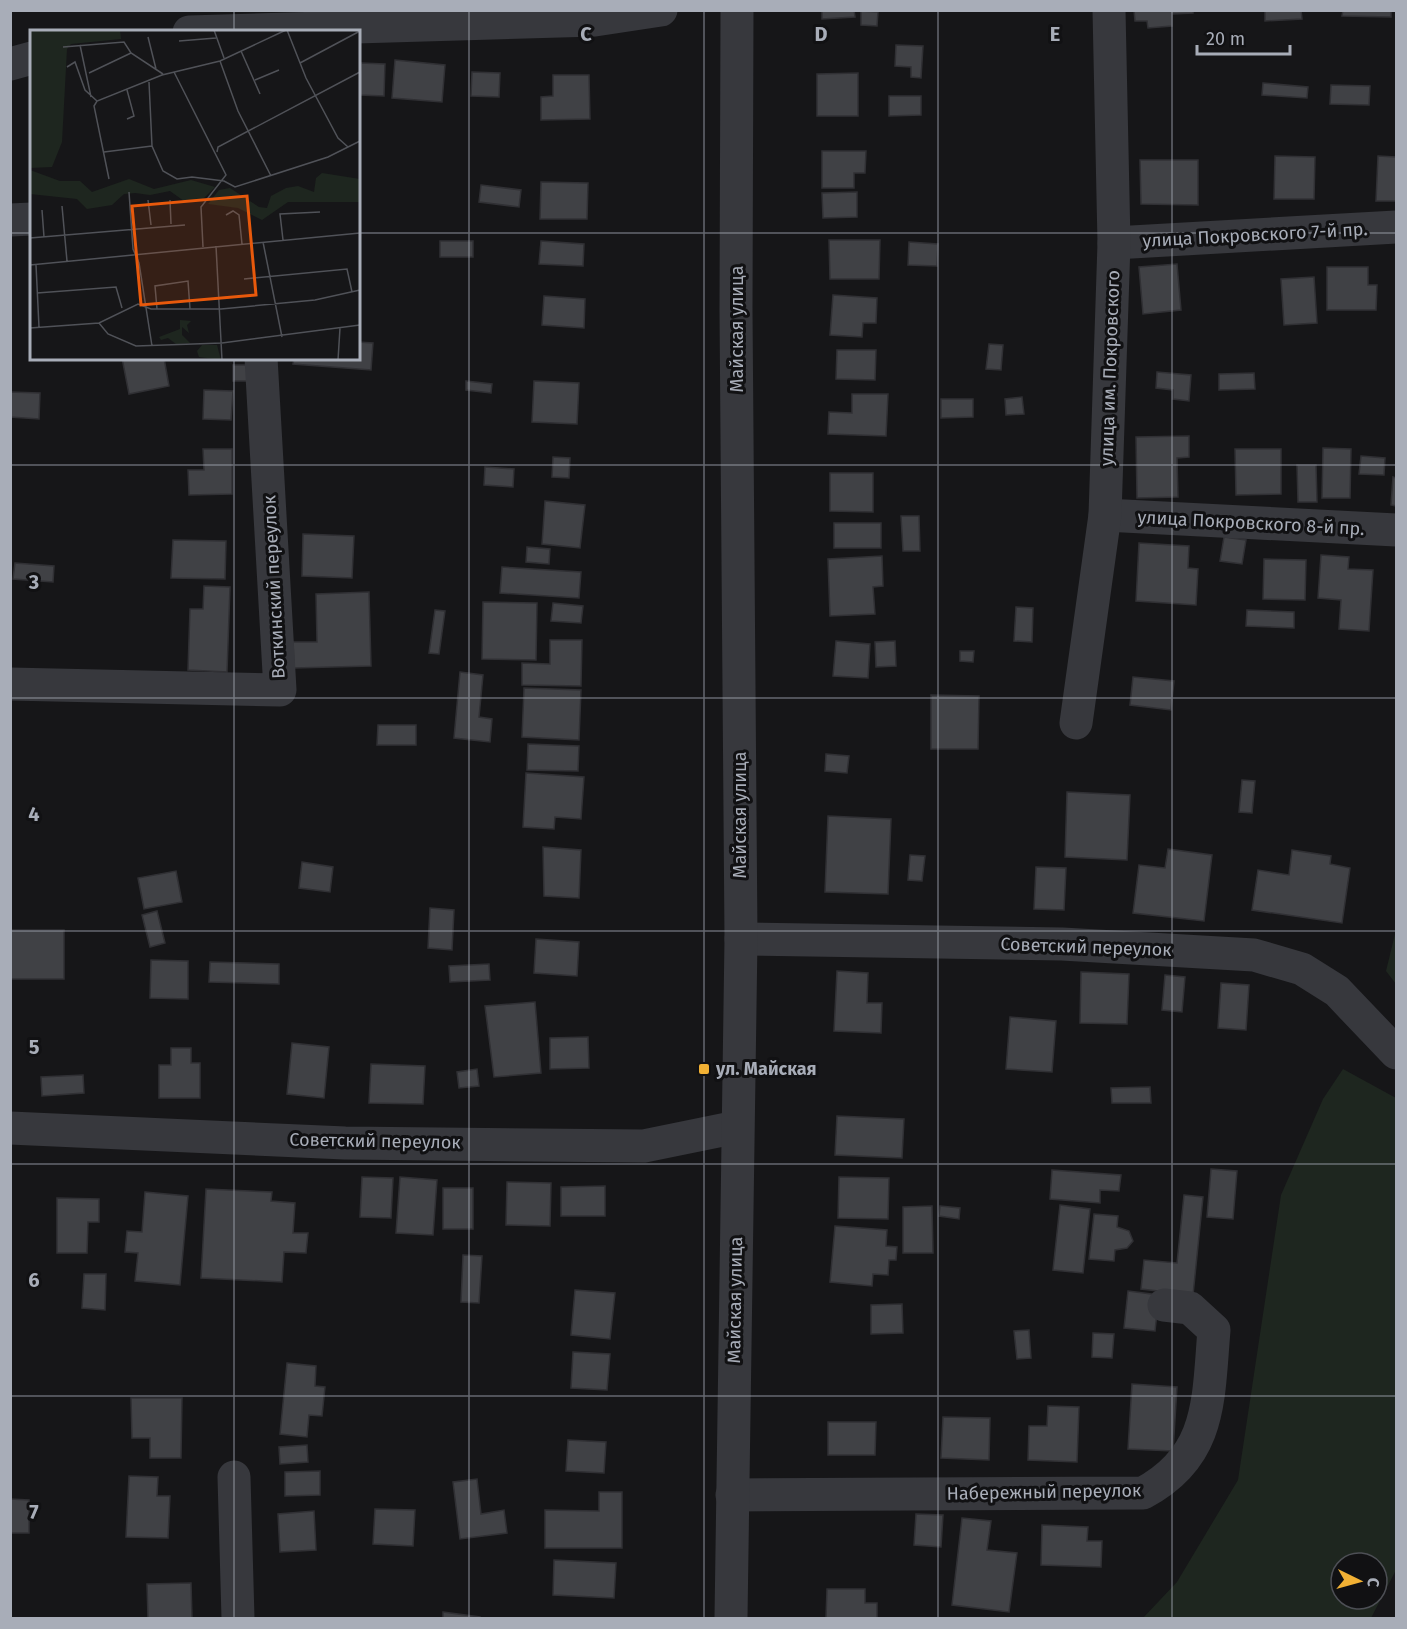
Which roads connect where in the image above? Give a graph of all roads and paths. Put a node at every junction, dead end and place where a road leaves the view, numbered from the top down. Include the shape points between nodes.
1 (661, 10) edge
2 (737, 10) edge
3 (1109, 10) edge
4 (257, 30) edge
5 (30, 59) edge
6 (10, 64) edge
7 (30, 219) edge
8 (10, 220) edge
9 (1396, 227) edge
10 (1114, 243) junction
11 (261, 360) edge
12 (1105, 515) junction
13 (1396, 530) edge
14 (10, 684) edge
15 (1076, 723) dead end
16 (741, 939) junction
17 (1396, 1053) edge
18 (737, 1127) junction
19 (10, 1128) edge
20 (1164, 1305) dead end
21 (234, 1477) dead end
22 (732, 1495) junction
23 (238, 1618) edge
24 (731, 1618) edge

1 - 4 street via 595,20
2 - 16 street, Майская улица
3 - 10 street, улица им. Покровского
5 - 6 street
7 - 8 street
9 - 10 street, улица Покровского 7-й пр.
10 - 12 street, улица им. Покровского
11 - 14 street, Воткинский переулок via 280,690
12 - 13 street, улица Покровского 8-й пр.
12 - 15 street, улица им. Покровского
16 - 17 street, Советский переулок via 1062,944 1254,956 1302,969 1337,991
16 - 18 street, Майская улица
18 - 19 street, Советский переулок via 644,1146 345,1143
18 - 22 street, Майская улица
20 - 22 street, Набережный переулок via 1190,1308 1214,1330 1208,1406 1194,1449 1165,1481 1143,1493
21 - 23 street
22 - 24 street, Майская улица

